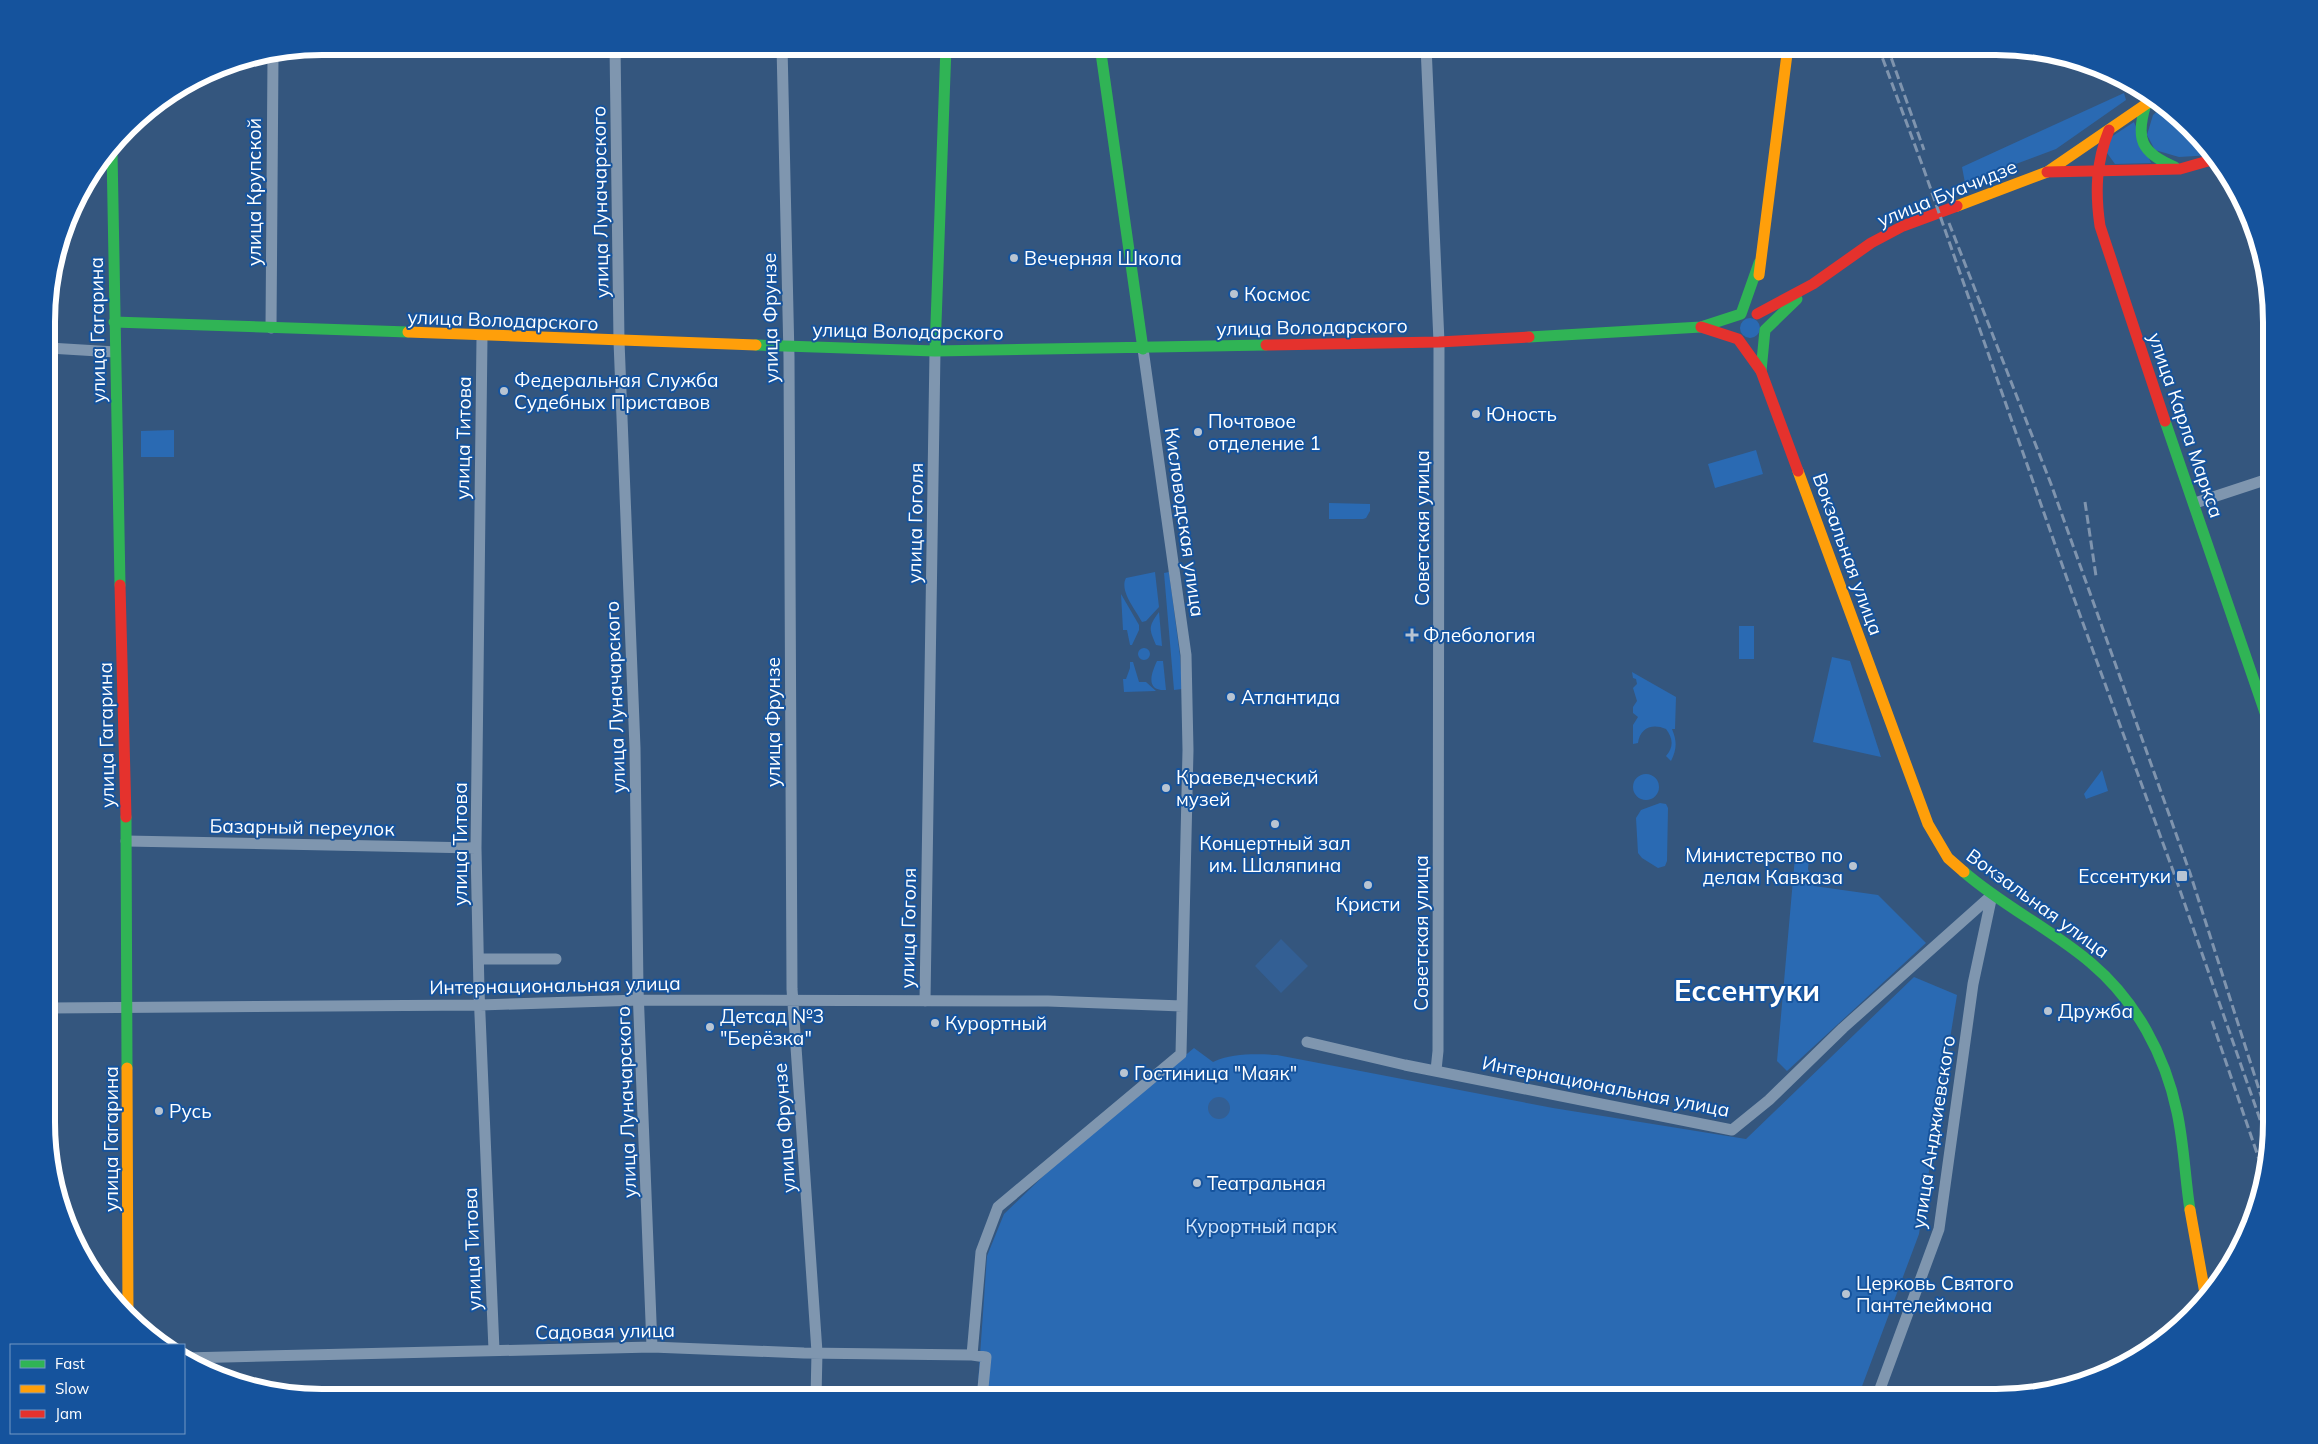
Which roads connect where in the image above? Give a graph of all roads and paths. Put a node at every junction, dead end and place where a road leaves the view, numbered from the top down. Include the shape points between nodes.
1 (615, 55) edge
2 (782, 55) edge
3 (946, 55) edge
4 (1101, 55) edge
5 (1426, 55) edge
6 (1787, 55) edge
7 (273, 59) edge
8 (2148, 103) edge
9 (2149, 104) edge
10 (2109, 130) junction
11 (112, 157) edge
12 (2209, 161) edge
13 (2180, 168) junction
14 (2097, 171) junction
15 (2047, 172) junction
16 (1759, 264) junction
17 (1813, 284) junction
18 (1741, 314) junction
19 (1757, 314) junction
20 (114, 322) junction
21 (1701, 327) junction
22 (271, 328) junction
23 (1765, 330) junction
24 (482, 336) junction
25 (1738, 339) junction
26 (619, 342) junction
27 (1439, 342) junction
28 (788, 347) junction
29 (55, 348) edge
30 (1143, 349) junction
31 (115, 352) junction
32 (935, 352) junction
33 (1761, 371) junction
34 (2263, 481) edge
35 (2195, 503) junction
36 (2263, 706) edge
37 (126, 841) junction
38 (476, 848) junction
39 (1992, 895) junction
40 (479, 959) junction
41 (556, 960) dead end
42 (640, 1000) junction
43 (925, 1001) junction
44 (793, 1002) junction
45 (480, 1005) junction
46 (1182, 1006) junction
47 (128, 1007) junction
48 (55, 1008) edge
49 (1307, 1042) dead end
50 (1436, 1070) junction
51 (2204, 1290) edge
52 (128, 1306) edge
53 (652, 1347) junction
54 (494, 1350) junction
55 (817, 1352) junction
56 (972, 1355) junction
57 (197, 1358) edge
58 (816, 1389) edge
59 (983, 1389) edge
60 (1880, 1389) edge

1 - 26 street, улица Луначарского
2 - 28 street, улица Фрунзе
3 - 32 main road, улица Гоголя
4 - 30 main road, Кисловодская улица
5 - 27 street, Советская улица
6 - 16 main road
7 - 22 street, улица Крупской
8 - 10 main road, улица Буачидзе
9 - 13 main road, улица Буачидзе via 2140,120 2142,144 2149,155 2160,162
10 - 14 main road, улица Карла Маркса via 2101,147
10 - 15 main road, улица Буачидзе
11 - 20 main road, улица Гагарина
12 - 13 main road, улица Буачидзе
13 - 14 main road, улица Буачидзе
14 - 15 main road, улица Буачидзе
14 - 35 main road, улица Карла Маркса via 2098,216 2103,240
15 - 17 main road, улица Буачидзе via 1903,226 1871,243
16 - 18 main road
16 - 19 main road
17 - 19 main road
17 - 23 main road
18 - 19 main road
18 - 21 main road
18 - 25 main road via 1734,326
19 - 23 main road via 1764,321
20 - 22 main road, улица Володарского
20 - 31 main road, улица Гагарина
21 - 25 main road
21 - 27 main road, улица Володарского
22 - 24 main road, улица Володарского
23 - 25 main road via 1761,339 1752,344
23 - 33 main road
24 - 26 main road, улица Володарского
24 - 38 street, улица Титова
25 - 33 main road
26 - 28 main road, улица Володарского
26 - 42 street, улица Луначарского via 635,748
27 - 30 main road, улица Володарского
27 - 50 street, Советская улица
28 - 32 main road, улица Володарского
28 - 44 street, улица Фрунзе
29 - 31 street
30 - 32 main road, улица Володарского
30 - 46 street, Кисловодская улица via 1186,655 1188,750
31 - 37 main road, улица Гагарина
32 - 43 street, улица Гоголя
33 - 39 main road, Вокзальная улица via 1928,824 1948,858
34 - 35 street
35 - 36 main road, улица Карла Маркса
37 - 38 street, Базарный переулок
37 - 47 main road, улица Гагарина
38 - 40 street, улица Титова
39 - 50 street, Интернациональная улица via 1843,1028 1769,1100 1732,1130
39 - 51 main road, Вокзальная улица via 2107,976 2123,994 2152,1040 2173,1093
39 - 60 street, улица Анджиевского via 1973,984 1939,1230
40 - 41 street
40 - 45 street, улица Титова
42 - 44 street, Интернациональная улица
42 - 45 street, Интернациональная улица
42 - 53 street, улица Луначарского
43 - 44 street, Интернациональная улица
43 - 46 street, Интернациональная улица
44 - 55 street, улица Фрунзе
45 - 47 street, Интернациональная улица
45 - 54 street, улица Титова
46 - 56 street, Кисловодская улица via 1181,1054 998,1208 981,1252
47 - 48 street, Интернациональная улица
47 - 52 main road, улица Гагарина
49 - 50 street, Интернациональная улица
53 - 54 street, Садовая улица
53 - 55 street, Садовая улица
54 - 57 street, Садовая улица
55 - 56 street, Садовая улица
55 - 58 street, улица Фрунзе
56 - 59 street via 986,1357

